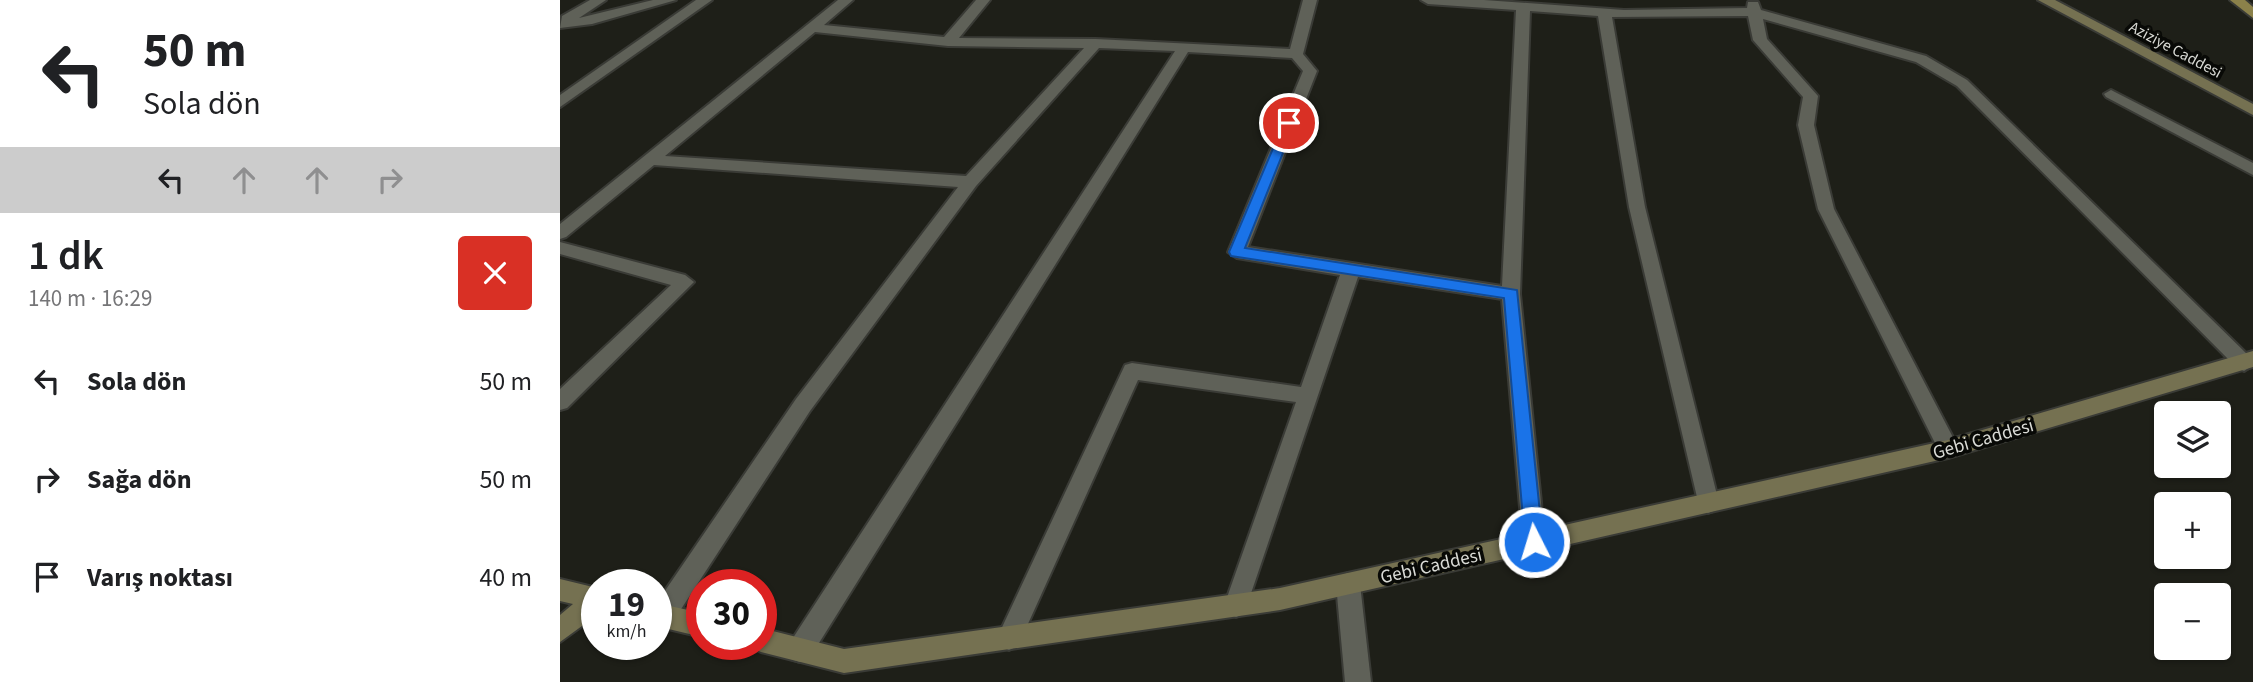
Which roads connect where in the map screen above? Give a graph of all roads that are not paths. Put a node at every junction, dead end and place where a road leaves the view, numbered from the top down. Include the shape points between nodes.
1 (599, 0) edge
2 (669, 0) edge
3 (705, 0) edge
4 (846, 0) edge
5 (984, 0) edge
6 (1310, 0) edge
7 (1428, 0) edge
8 (2045, 0) edge
9 (2237, 0) edge
10 (1469, 1) edge
11 (1753, 6) edge
12 (1523, 7) junction
13 (1604, 12) junction
14 (2253, 14) edge
15 (560, 23) edge
16 (813, 28) junction
17 (948, 42) junction
18 (1096, 43) junction
19 (1184, 48) junction
20 (1296, 54) junction
21 (2111, 94) dead end
22 (560, 102) edge
23 (2253, 110) edge
24 (652, 160) junction
25 (2253, 170) edge
26 (970, 182) junction
27 (560, 233) edge
28 (560, 248) edge
29 (1351, 270) junction
30 (1511, 294) junction
31 (2249, 361) edge
32 (1308, 396) junction
33 (560, 402) edge
34 (1948, 449) junction
35 (1709, 503) junction
36 (1534, 542) junction
37 (1348, 584) junction
38 (560, 590) edge
39 (581, 595) edge
40 (672, 596) edge
41 (1236, 606) junction
42 (581, 612) edge
43 (560, 630) edge
44 (1009, 638) junction
45 (777, 644) edge
46 (800, 650) junction
47 (1358, 682) edge

1 - 15 street
2 - 15 street via 592,20
3 - 22 street
4 - 16 street
5 - 17 street
6 - 20 street
7 - 10 street
8 - 23 main road, Aziziye Caddesi
9 - 14 main road
10 - 12 street
11 - 13 street
11 - 31 street via 1921,59 1962,83
11 - 34 street via 1760,40 1811,96 1806,125 1826,209
12 - 13 street
12 - 30 street
13 - 35 street via 1637,207
16 - 17 street
16 - 24 street
17 - 18 street
18 - 19 street
18 - 26 street
19 - 20 street
19 - 46 street
20 - 29 street via 1310,71 1237,252
21 - 25 street
24 - 26 street
24 - 27 street
26 - 40 street via 803,405
28 - 33 street via 685,282
29 - 30 street
29 - 32 street
30 - 36 street
31 - 34 main road, Gebi Caddesi
32 - 41 street
32 - 44 street via 1132,371
34 - 35 main road, Gebi Caddesi
35 - 36 main road, Gebi Caddesi
36 - 37 main road, Gebi Caddesi
37 - 41 main road, Gebi Caddesi
37 - 47 street
38 - 39 main road
41 - 44 main road, Gebi Caddesi
42 - 43 main road
44 - 46 main road, Gebi Caddesi via 844,661
45 - 46 main road, Gebi Caddesi

